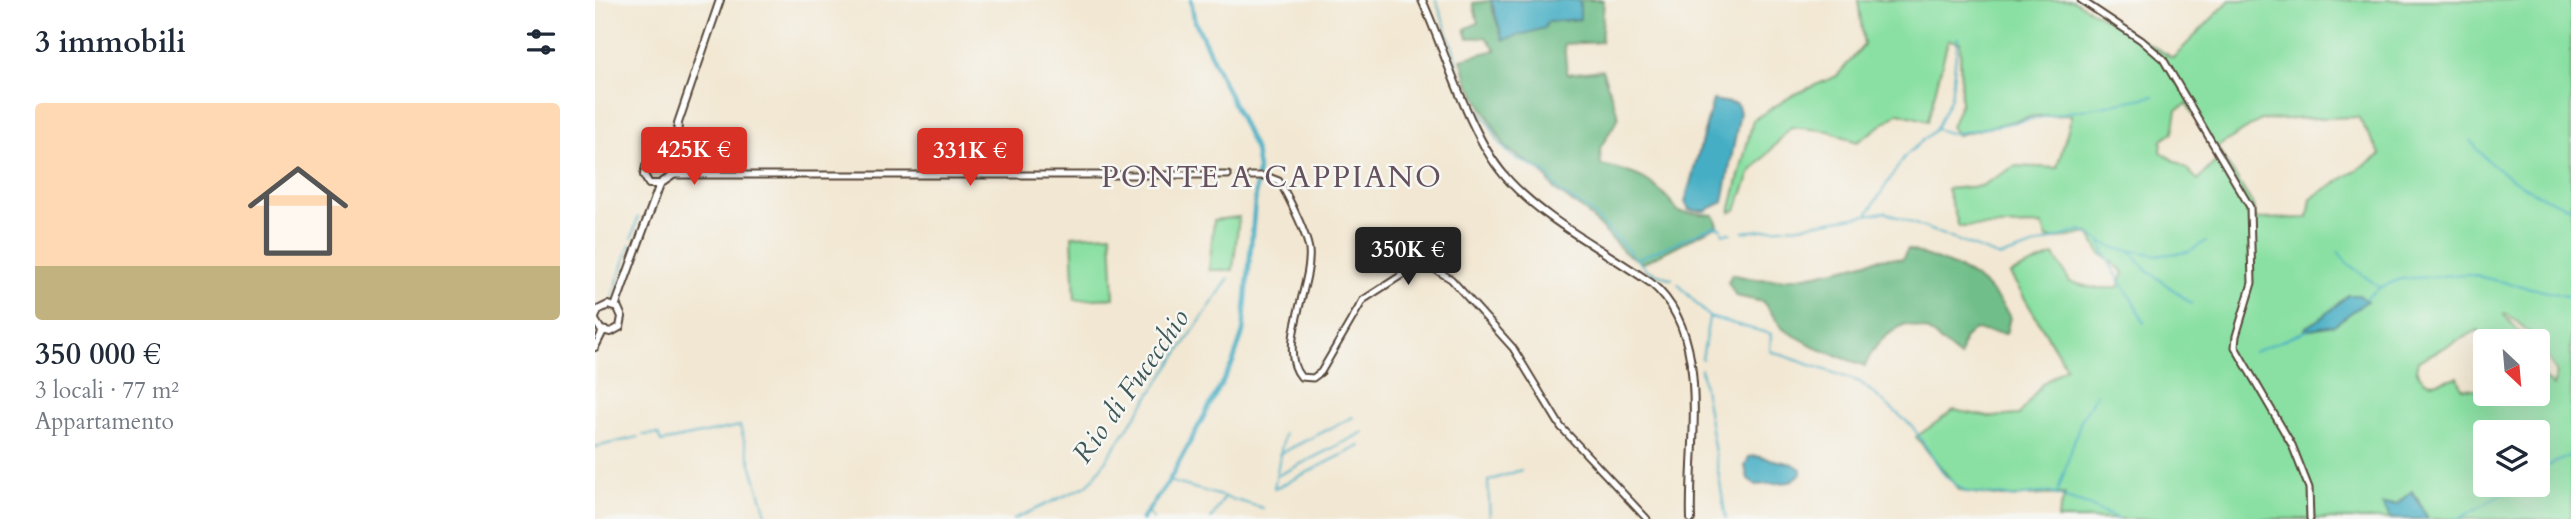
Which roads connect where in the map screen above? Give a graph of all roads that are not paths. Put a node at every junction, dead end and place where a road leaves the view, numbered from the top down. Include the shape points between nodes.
1 (720, 0) edge
2 (1422, 0) edge
3 (2081, 0) edge
4 (678, 123) junction
5 (665, 153) junction
6 (676, 153) junction
7 (681, 161) junction
8 (713, 173) junction
9 (1228, 175) tunnel mouth
10 (673, 176) junction
11 (1249, 176) tunnel mouth
12 (649, 184) junction
13 (660, 184) junction
14 (648, 216) junction
15 (615, 307) junction
16 (595, 319) edge
17 (603, 331) junction
18 (595, 347) edge
19 (1647, 519) edge
20 (1691, 519) edge
21 (2309, 519) edge

1 - 4 main road
2 - 20 main road via 1484,144 1503,174 1541,209 1656,288 1680,319 1692,362
3 - 21 street via 2163,60 2250,206 2252,283 2235,346 2292,445 2309,488
4 - 5 main road
4 - 6 main road
5 - 6 main road
5 - 12 main road via 644,170
6 - 7 main road
7 - 8 street
7 - 10 main road
8 - 9 street
8 - 10 street
10 - 13 main road
11 - 19 street via 1277,179 1309,251 1292,357 1301,377 1313,378 1321,372 1368,294 1419,267 1442,271 1518,354 1561,427
12 - 13 main road
12 - 14 main road
13 - 14 main road
14 - 15 main road
15 - 16 main road via 601,307
15 - 17 main road via 621,324 614,331
16 - 17 main road
17 - 18 main road

